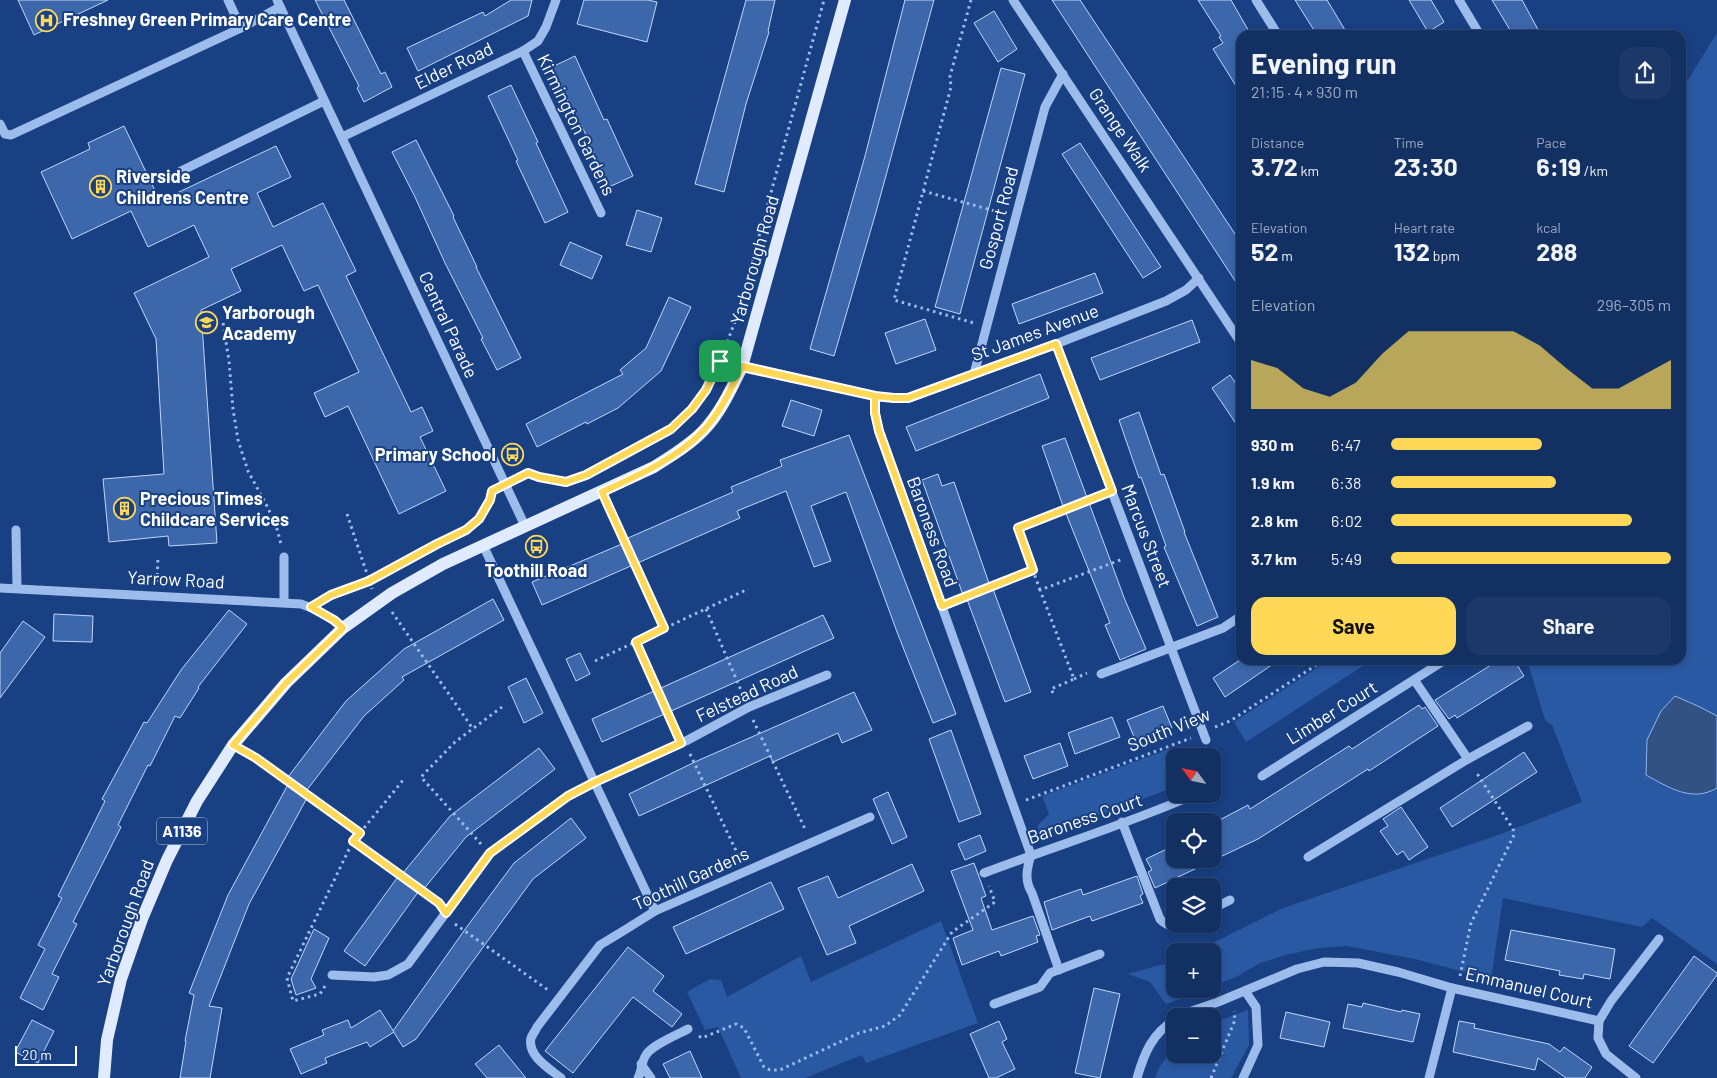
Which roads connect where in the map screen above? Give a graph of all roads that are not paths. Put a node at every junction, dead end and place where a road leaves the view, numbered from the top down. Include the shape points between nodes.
1 (228, 0) edge
2 (556, 0) edge
3 (845, 0) edge
4 (1013, 0) edge
5 (1256, 0) edge
6 (1459, 0) edge
7 (279, 3) edge
8 (240, 28) junction
9 (1275, 30) edge
10 (1477, 30) edge
11 (523, 51) junction
12 (1063, 74) junction
13 (324, 101) junction
14 (0, 124) edge
15 (342, 137) junction
16 (181, 171) dead end
17 (601, 212) dead end
18 (1199, 278) junction
19 (1236, 335) edge
20 (1056, 344) junction
21 (720, 361) road end
22 (742, 367) junction
23 (974, 374) junction
24 (875, 396) junction
25 (525, 526) junction
26 (16, 530) dead end
27 (483, 545) junction
28 (284, 557) road end
29 (0, 588) edge
30 (16, 588) junction
31 (284, 602) junction
32 (1236, 619) edge
33 (343, 628) junction
34 (1171, 647) junction
35 (1438, 665) edge
36 (1100, 674) dead end
37 (827, 675) dead end
38 (1415, 681) junction
39 (1528, 726) dead end
40 (1205, 736) road end
41 (1468, 759) junction
42 (1262, 776) dead end
43 (595, 782) junction
44 (1176, 803) edge
45 (870, 817) dead end
46 (1122, 822) junction
47 (1032, 855) junction
48 (1308, 857) dead end
49 (984, 873) road end
50 (1230, 900) dead end
51 (1221, 904) edge
52 (655, 911) junction
53 (1166, 924) edge
54 (1660, 939) dead end
55 (1100, 954) dead end
56 (1059, 970) junction
57 (332, 975) road end
58 (1455, 988) junction
59 (1245, 991) junction
60 (994, 1004) dead end
61 (1201, 1008) edge
62 (1599, 1021) junction
63 (1166, 1026) edge
64 (688, 1029) road end
65 (641, 1064) junction
66 (104, 1078) edge
67 (561, 1078) edge
68 (638, 1078) edge
69 (651, 1078) edge
70 (1137, 1078) edge
71 (1243, 1078) edge
72 (1429, 1078) edge
73 (1636, 1078) edge

1 - 8 street
2 - 11 street, Elder Road via 538,42
3 - 22 main road, Yarborough Road / A1136
4 - 12 street, Grange Walk
5 - 9 street
6 - 10 street
7 - 8 street
7 - 13 street, Central Parade
8 - 14 street via 11,135 4,134
11 - 15 street, Elder Road
11 - 17 street, Kirmington Gardens
12 - 18 street, Grange Walk
12 - 23 street, Gosport Road via 1045,108
13 - 15 street, Central Parade
13 - 16 street
15 - 25 street, Central Parade
18 - 19 street, Grange Walk
18 - 20 street, St James Avenue via 1177,296
20 - 23 street, St James Avenue
20 - 34 street, Marcus Street
21 - 22 street
22 - 24 street
22 - 25 main road, Yarborough Road / A1136 via 726,400 704,430 680,450 654,467
23 - 24 street, St James Avenue via 908,398
24 - 47 street, Baroness Road via 879,431
25 - 27 main road, Yarborough Road / A1136
26 - 30 street
27 - 33 main road, Yarborough Road / A1136 via 443,564
27 - 43 street
28 - 31 street
29 - 30 street, Yarrow Road
30 - 31 street, Yarrow Road
31 - 33 street, Yarrow Road via 311,607
32 - 34 street via 1223,628
33 - 66 main road, Yarborough Road / A1136 via 286,683 233,745 197,800 167,860 120,979
34 - 36 street
34 - 40 street, Marcus Street
35 - 38 street, Limber Court
37 - 43 street, Felstead Road via 748,707 683,742
38 - 41 street
38 - 42 street, Limber Court
39 - 41 street
41 - 48 street
43 - 52 street
43 - 57 street, Felstead Road via 568,796 490,853 408,964 388,975
44 - 46 street, Baroness Court
45 - 52 street, Toothill Gardens
46 - 47 street, Baroness Court
46 - 53 street via 1160,919
47 - 49 street, Baroness Court
47 - 56 street via 1026,871 1028,886
50 - 51 street
52 - 67 street, Toothill Gardens via 600,945 531,1038 538,1059
54 - 62 street, Emmanuel Court
55 - 56 street
56 - 60 street via 1050,973 1040,987
58 - 59 street, Emmanuel Court via 1358,963 1324,962
58 - 62 street, Emmanuel Court
58 - 72 street
59 - 61 street, Emmanuel Court
59 - 71 street via 1256,1007 1258,1045
62 - 73 street, Emmanuel Court via 1598,1038 1606,1054
63 - 70 street via 1144,1054
64 - 65 street via 651,1049
65 - 68 street
65 - 69 street

